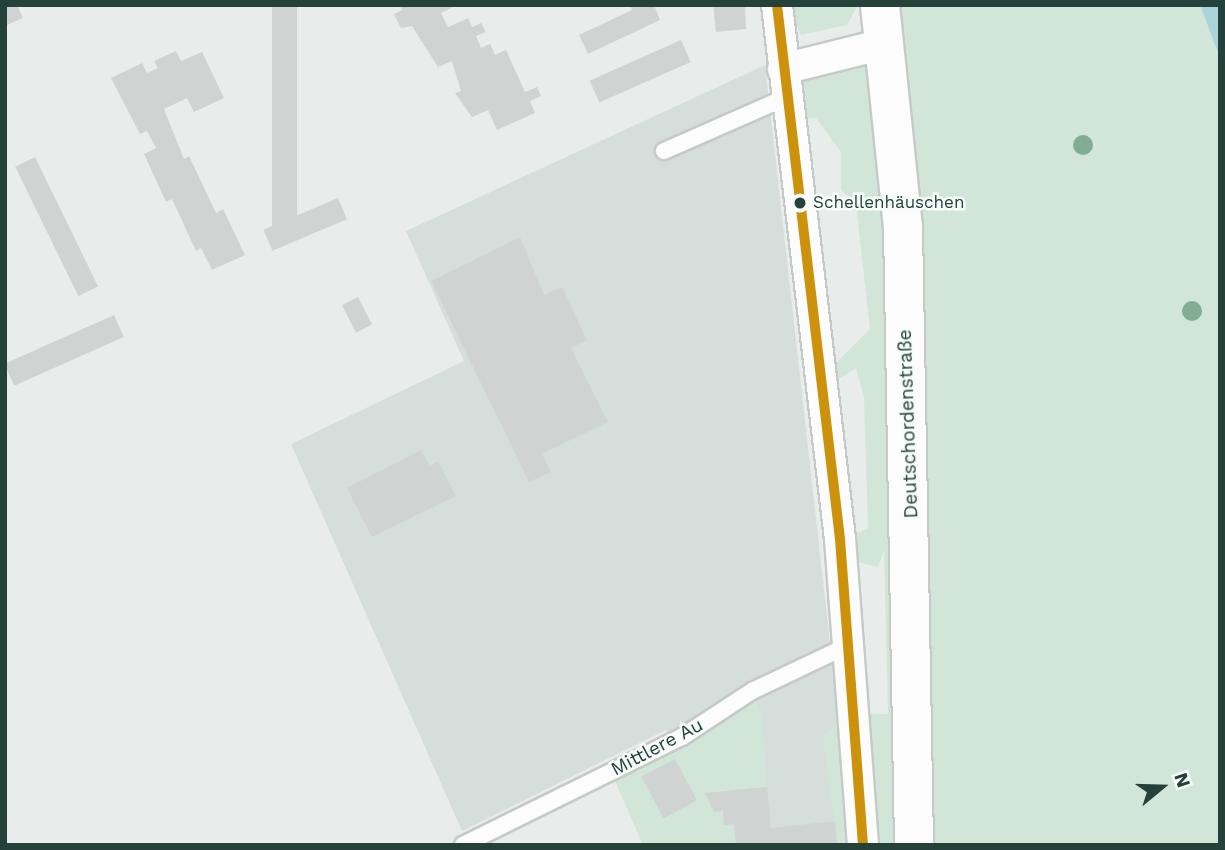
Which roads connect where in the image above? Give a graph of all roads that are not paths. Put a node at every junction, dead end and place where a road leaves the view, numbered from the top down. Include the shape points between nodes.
1 (777, 5) edge
2 (880, 5) edge
3 (884, 44) junction
4 (785, 83) junction
5 (664, 151) dead end
6 (849, 645) junction
7 (463, 845) edge
8 (863, 845) edge
9 (914, 845) edge

1 - 4 street
2 - 3 street, Deutschordenstraße
3 - 4 street
3 - 9 street, Deutschordenstraße via 903,227
4 - 5 lane
4 - 6 street
6 - 7 lane, Mittlere Au via 752,691 682,737
6 - 8 street

